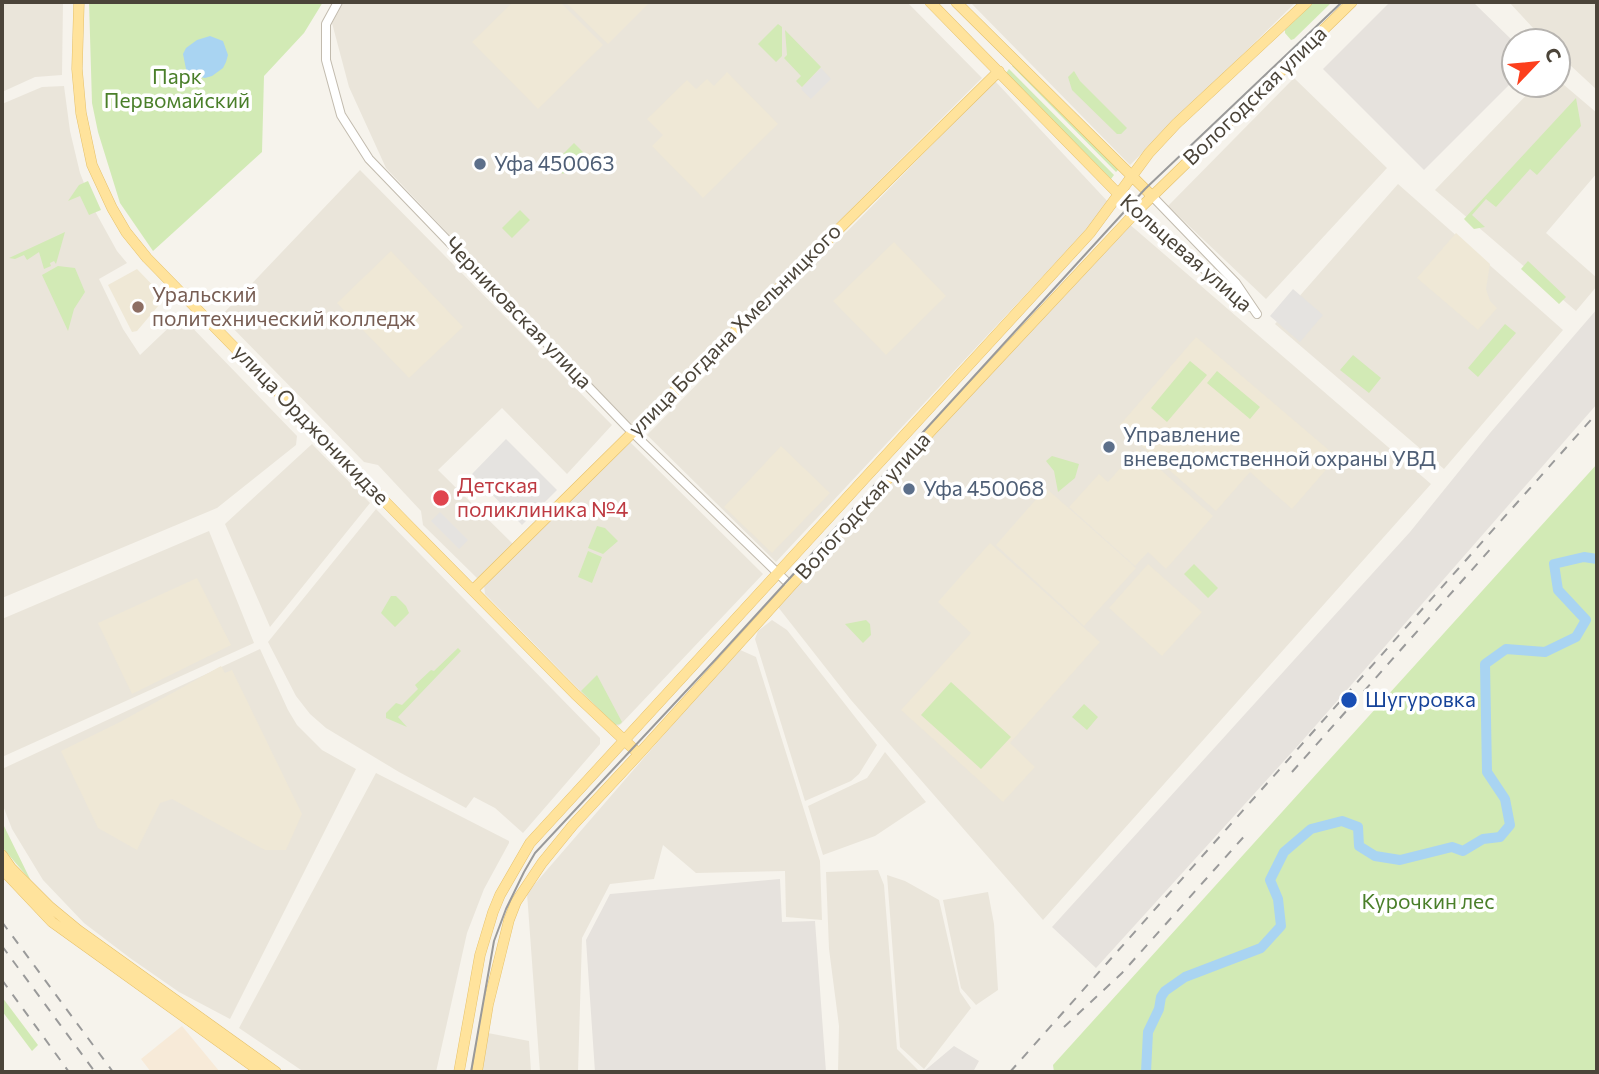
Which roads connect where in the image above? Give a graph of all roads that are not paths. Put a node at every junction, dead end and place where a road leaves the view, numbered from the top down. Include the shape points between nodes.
1 (79, 2) edge
2 (338, 2) edge
3 (930, 2) edge
4 (956, 2) edge
5 (1307, 2) edge
6 (1352, 2) edge
7 (999, 71) junction
8 (1133, 176) junction
9 (1119, 196) junction
10 (1152, 196) junction
11 (1136, 212) junction
12 (632, 432) junction
13 (777, 573) junction
14 (790, 586) junction
15 (473, 590) junction
16 (624, 741) junction
17 (639, 754) junction
18 (2, 855) edge
19 (2, 869) edge
20 (261, 1072) edge
21 (276, 1072) edge
22 (459, 1072) edge
23 (477, 1072) edge

1 - 15 main road, улица Орджоникидзе via 81,113 92,165 126,232
2 - 12 street, Черниковская улица via 326,24 326,60 341,116 360,147
3 - 7 main road, Кольцевая улица
4 - 8 main road, Кольцевая улица
5 - 8 main road, Вологодская улица via 1176,124
6 - 10 main road, Вологодская улица
7 - 9 main road, Кольцевая улица
7 - 12 main road, улица Богдана Хмельницкого
8 - 9 main road, Вологодская улица
8 - 10 main road, Кольцевая улица
9 - 11 main road, Кольцевая улица
9 - 13 main road, Вологодская улица
10 - 11 main road, Вологодская улица
10 - 11 street, Кольцевая улица via 1236,283 1257,314
11 - 14 main road, Вологодская улица
12 - 13 street, Черниковская улица
12 - 15 main road, улица Богдана Хмельницкого
13 - 14 street, Черниковская улица
13 - 16 main road, Вологодская улица
14 - 17 main road, Вологодская улица
15 - 16 main road, улица Орджоникидзе
16 - 17 main road, улица Орджоникидзе
16 - 22 main road, Вологодская улица via 530,843 500,894 480,956
17 - 23 main road, Вологодская улица via 573,825 516,902 499,953
18 - 21 main road via 78,930
19 - 20 main road via 52,922

